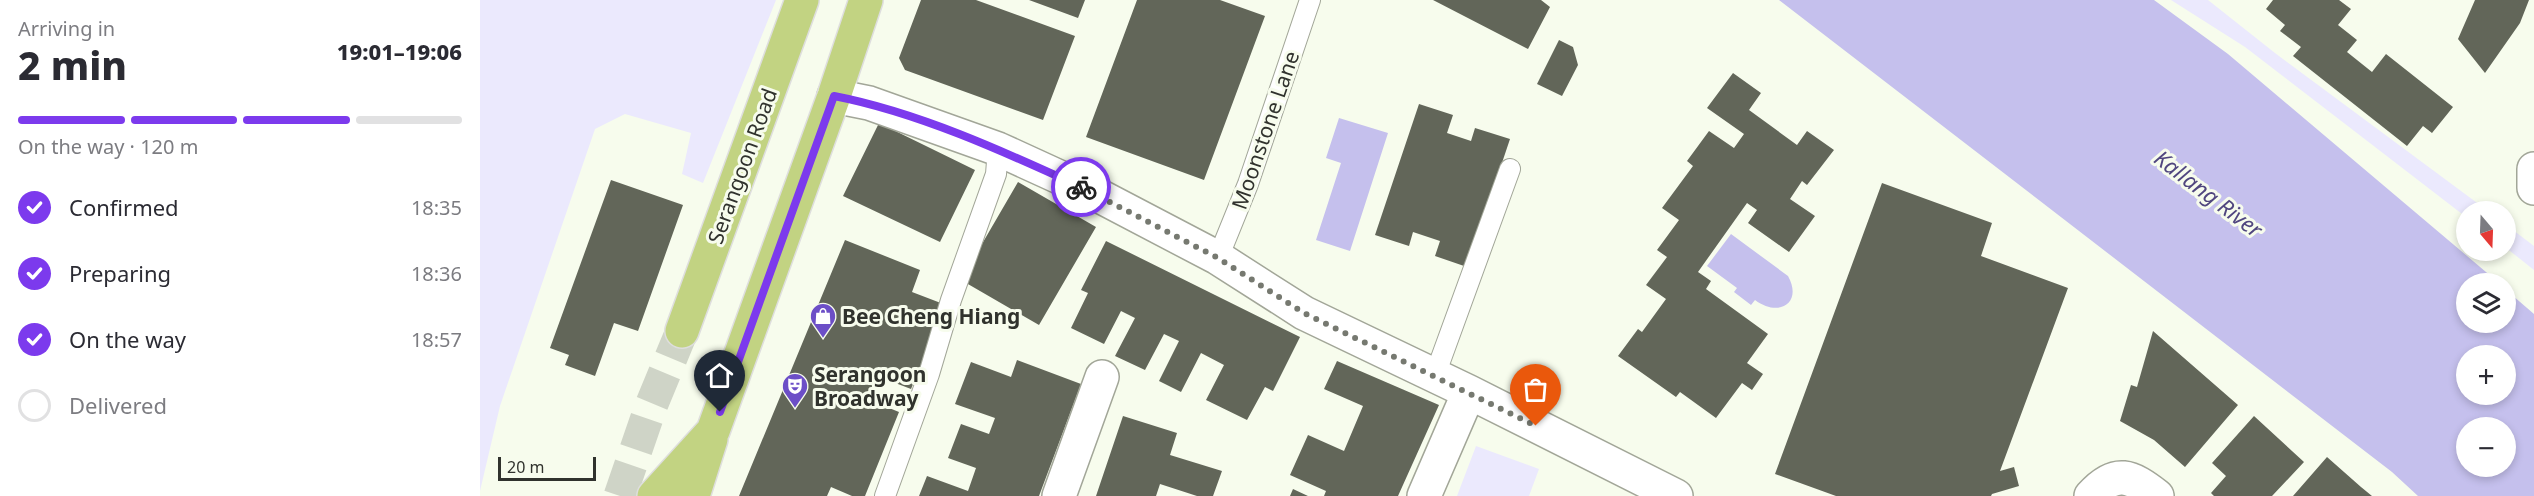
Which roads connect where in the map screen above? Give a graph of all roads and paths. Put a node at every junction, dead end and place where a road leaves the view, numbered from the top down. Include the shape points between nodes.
1 (802, 0) edge
2 (866, 0) edge
3 (1310, 0) edge
4 (834, 96) junction
5 (998, 149) junction
6 (1510, 169) dead end
7 (2534, 169) edge
8 (2534, 188) edge
9 (1218, 258) junction
10 (682, 331) tunnel mouth
11 (1435, 375) junction
12 (1102, 377) dead end
13 (1469, 392) junction
14 (713, 431) junction
15 (654, 496) edge
16 (693, 496) edge
17 (885, 496) edge
18 (1059, 496) edge
19 (1424, 496) edge
20 (1676, 496) edge
21 (2091, 496) edge
22 (2157, 496) edge

1 - 10 main road, Serangoon Road
2 - 4 main road
3 - 9 lane, Moonstone Lane via 1248,184
4 - 5 street via 869,103
4 - 14 main road
5 - 9 street via 1092,192
5 - 17 lane via 996,174
6 - 11 lane
7 - 8 street
9 - 11 street via 1304,313
11 - 13 street
12 - 18 street
13 - 19 street
13 - 20 street
14 - 15 main road
14 - 16 main road
21 - 22 street via 2107,481 2118,477 2140,483

